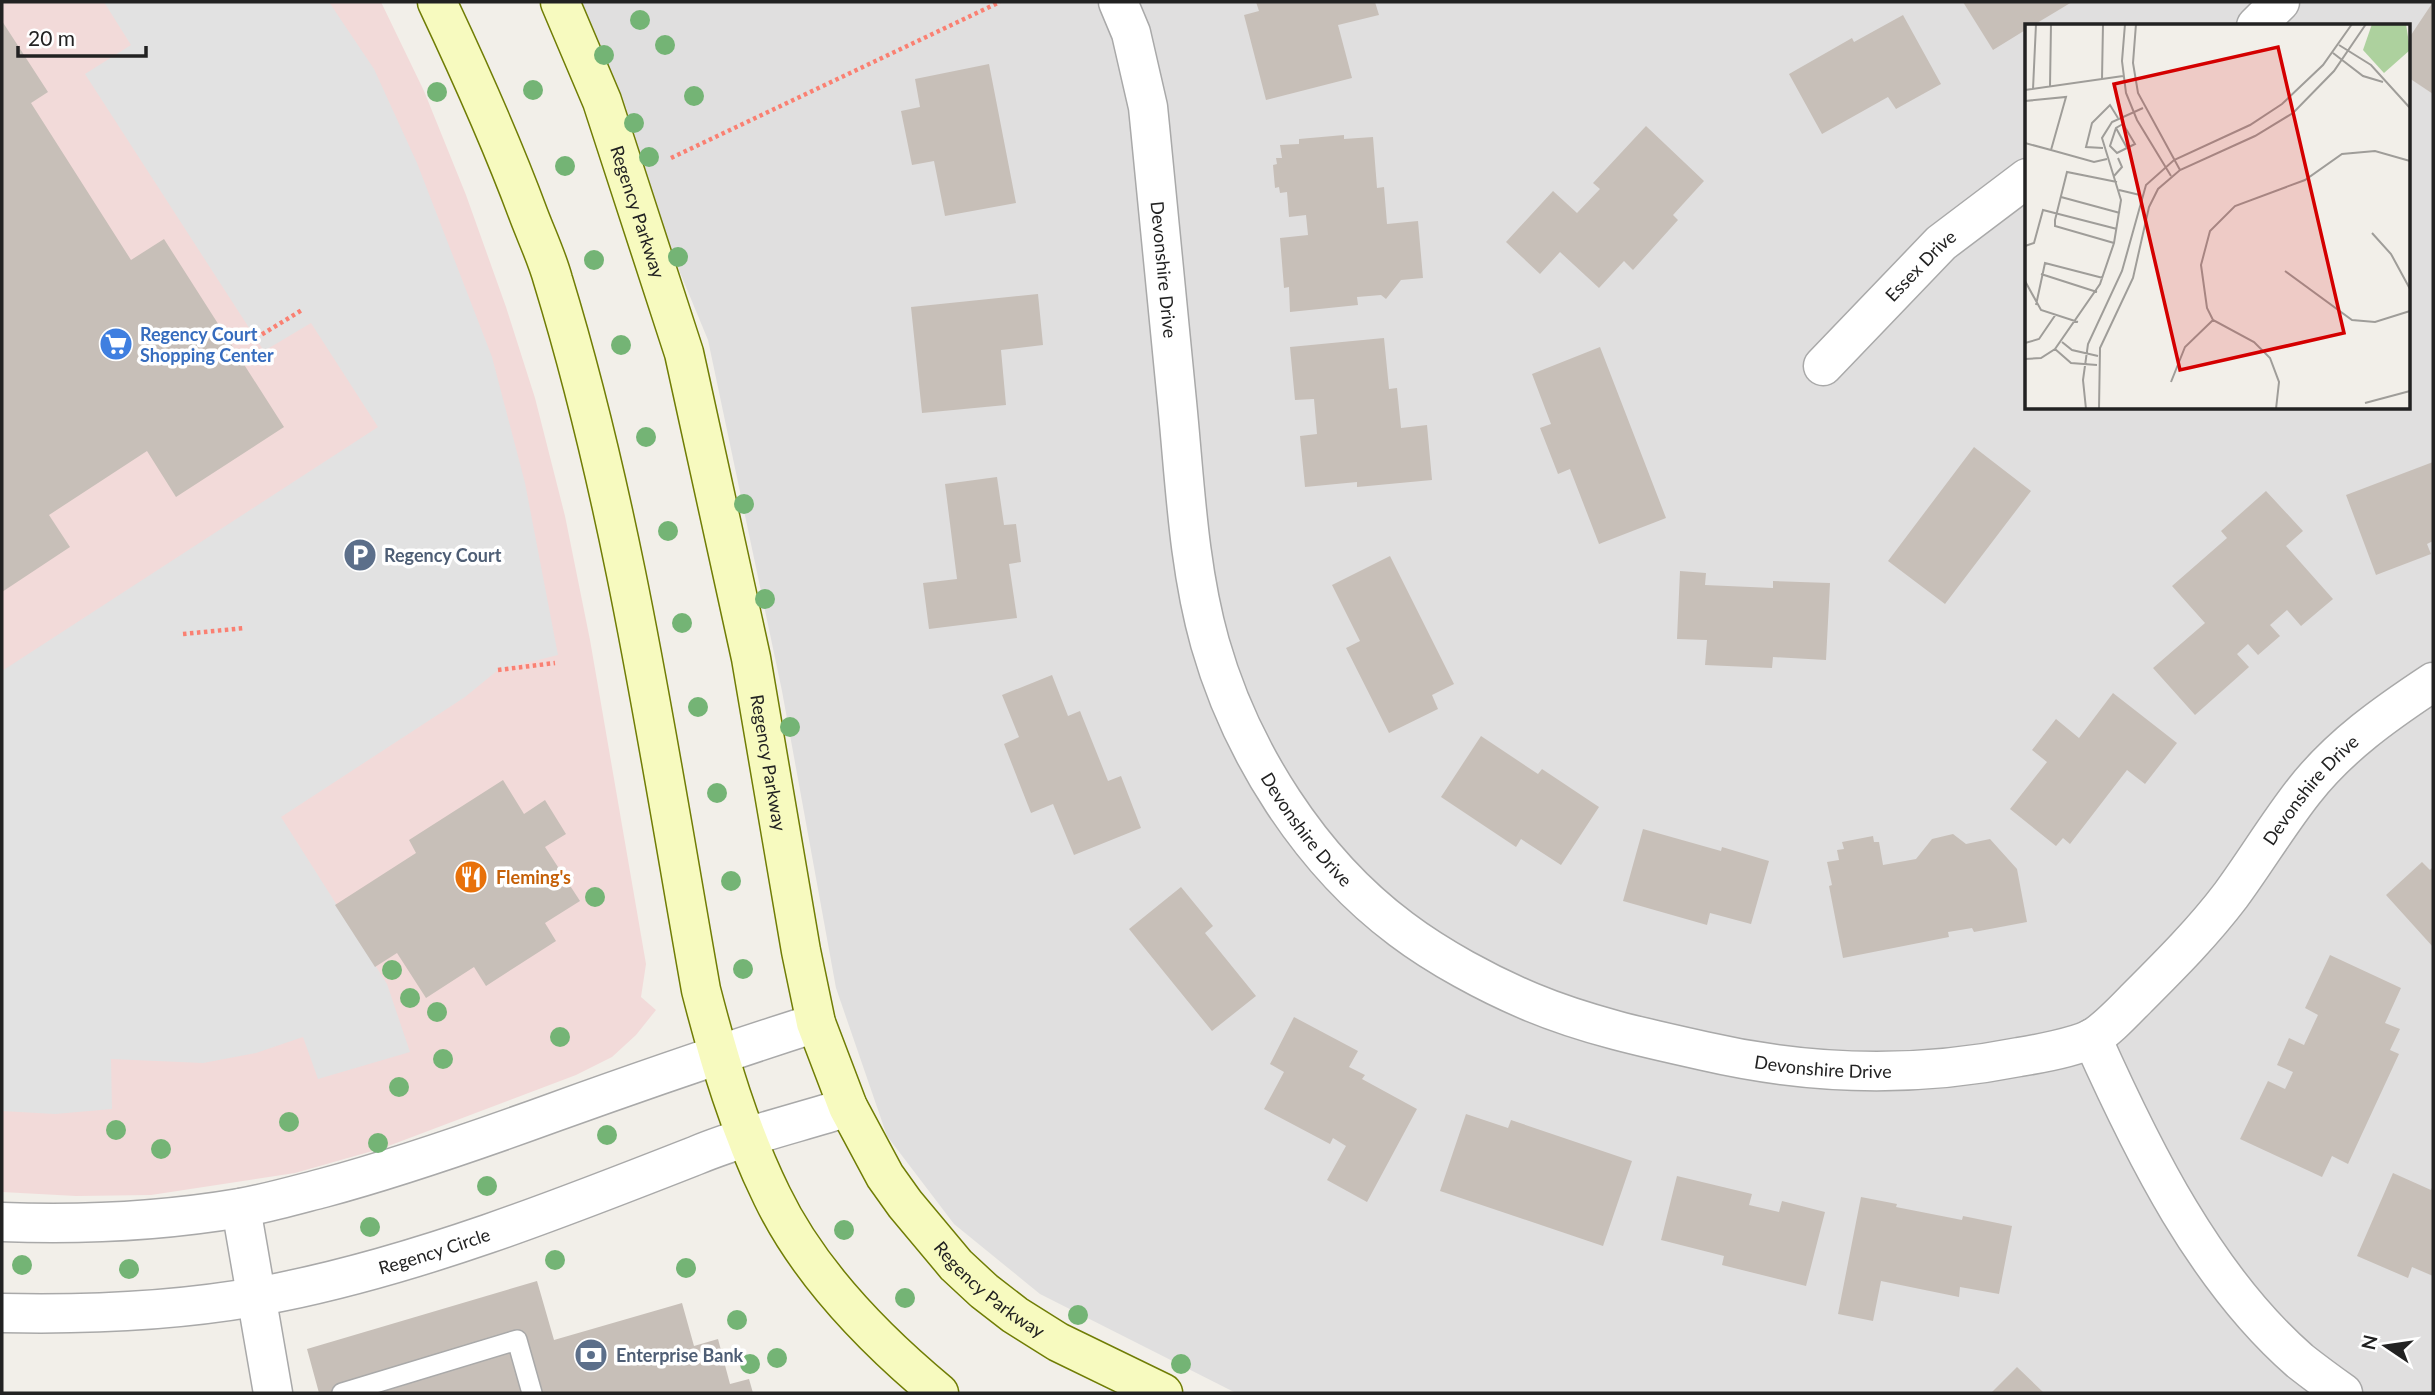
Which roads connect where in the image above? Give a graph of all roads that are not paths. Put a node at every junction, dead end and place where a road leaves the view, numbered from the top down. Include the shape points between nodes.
1 (437, 2) edge
2 (560, 2) edge
3 (1118, 2) edge
4 (2280, 2) edge
5 (2258, 24) edge
6 (2025, 180) edge
7 (1823, 366) dead end
8 (2433, 682) edge
9 (816, 1023) junction
10 (2092, 1038) junction
11 (718, 1055) junction
12 (848, 1107) junction
13 (747, 1138) junction
14 (241, 1208) junction
15 (2, 1222) edge
16 (257, 1296) junction
17 (2, 1313) edge
18 (273, 1393) edge
19 (342, 1393) edge
20 (532, 1393) edge
21 (939, 1393) edge
22 (1163, 1393) edge
23 (2343, 1393) edge

1 - 11 main road via 518,185 553,277 580,374 627,574 701,990
2 - 9 main road, Regency Parkway via 602,101 684,353 751,658
3 - 10 street, Devonshire Drive via 1148,107 1194,567 1211,645 1237,715 1265,771 1319,850 1399,928 1440,955 1530,1002 1619,1032 1748,1061 1839,1072 1976,1066
4 - 5 street
6 - 7 street, Essex Drive via 1941,243
8 - 10 street, Devonshire Drive via 2389,711 2324,769 2189,947
9 - 11 street
9 - 12 main road, Regency Parkway
10 - 23 street via 2135,1130 2219,1271 2300,1360
11 - 13 main road
11 - 14 street via 366,1177
12 - 13 street, Regency Circle
12 - 22 main road, Regency Parkway via 905,1204 975,1282 1058,1342
13 - 16 street, Regency Circle via 450,1245 327,1282
13 - 21 main road via 773,1198 809,1257 870,1329
14 - 15 street via 111,1220
14 - 16 street
16 - 17 street, Regency Circle via 91,1314
16 - 18 street
19 - 20 lane via 517,1340

